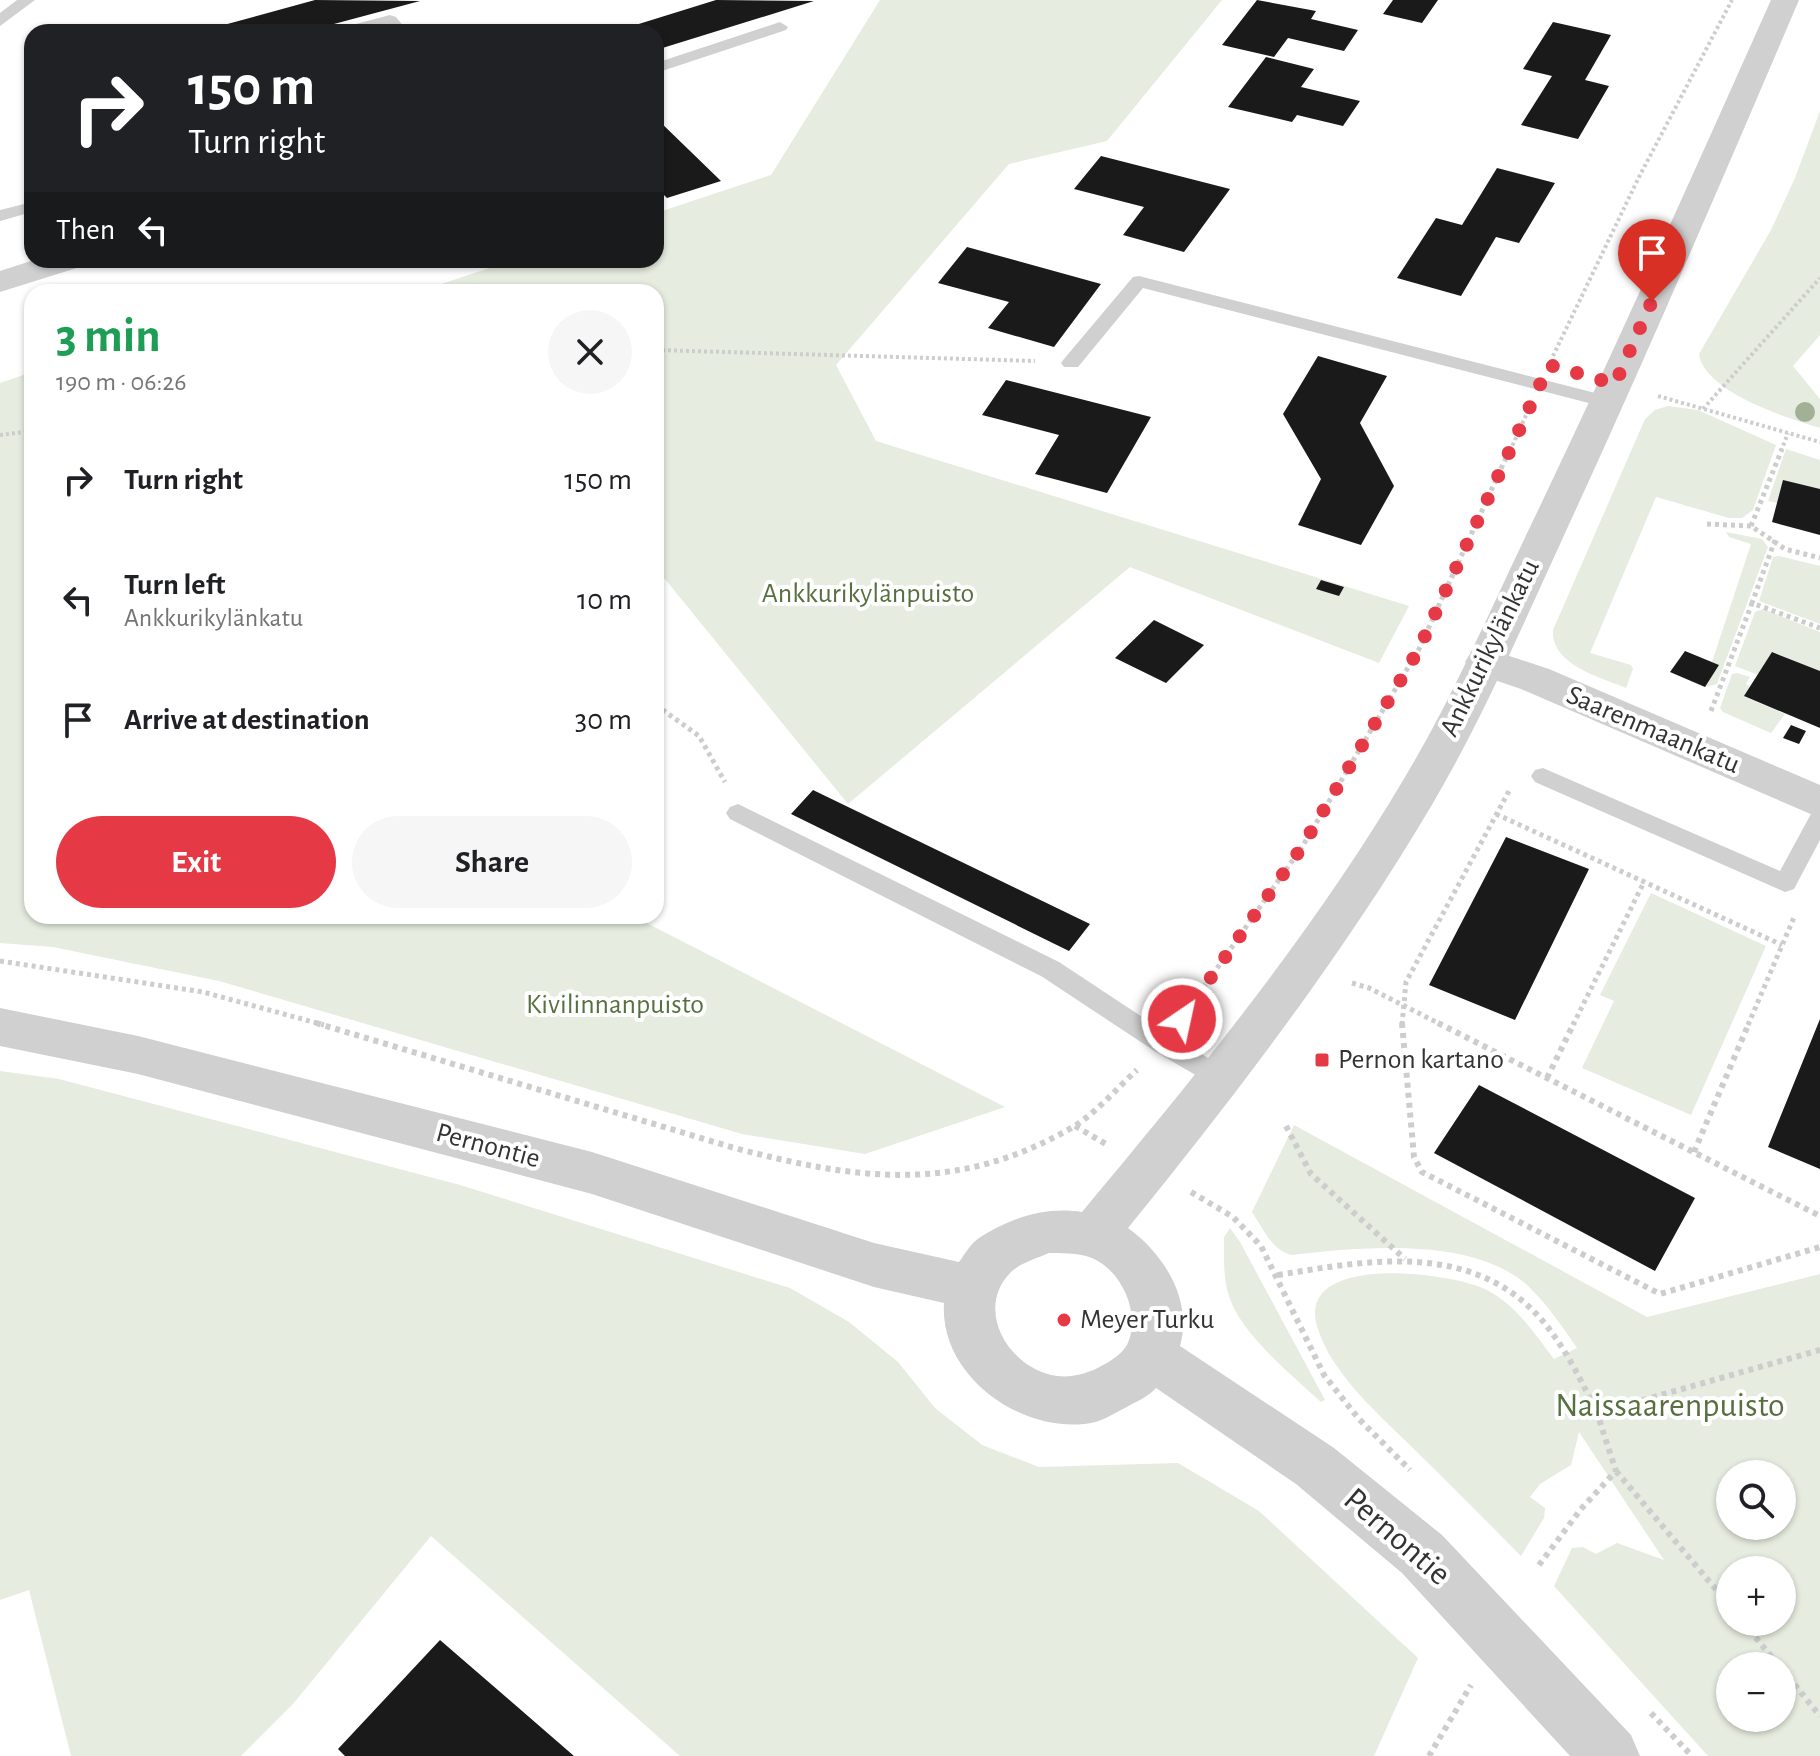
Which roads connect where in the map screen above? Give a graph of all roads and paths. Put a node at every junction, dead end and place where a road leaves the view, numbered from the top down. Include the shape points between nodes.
1 (27, 0) edge
2 (1732, 0) edge
3 (1785, 0) edge
4 (0, 21) edge
5 (374, 24) edge
6 (393, 24) edge
7 (780, 27) dead end
8 (664, 65) edge
9 (24, 209) edge
10 (0, 216) edge
11 (43, 268) edge
12 (1820, 278) edge
13 (0, 282) edge
14 (664, 350) edge
15 (1071, 363) joint
16 (1541, 383) junction
17 (1612, 393) junction
18 (1703, 409) junction
19 (24, 432) edge
20 (1788, 433) junction
21 (0, 435) edge
22 (1820, 442) edge
23 (1707, 524) dead end
24 (1751, 526) junction
25 (1775, 540) junction
26 (1820, 558) edge
27 (1752, 603) junction
28 (1820, 628) edge
29 (1485, 662) junction
30 (664, 709) edge
31 (1708, 720) dead end
32 (1543, 776) joint
33 (1820, 802) edge
34 (738, 813) joint
35 (1496, 814) junction
36 (1820, 818) edge
37 (1644, 882) junction
38 (1785, 883) junction
39 (1782, 945) junction
40 (0, 961) edge
41 (1352, 983) dead end
42 (1402, 1005) junction
43 (0, 1027) edge
44 (1165, 1045) junction
45 (1220, 1077) junction
46 (1547, 1078) junction
47 (1286, 1126) dead end
48 (1694, 1152) junction
49 (1820, 1216) edge
50 (1235, 1218) dead end
51 (1092, 1236) junction
52 (1820, 1247) edge
53 (1405, 1259) junction
54 (1278, 1275) junction
55 (971, 1287) junction
56 (1820, 1350) edge
57 (1150, 1355) junction
58 (1597, 1413) junction
59 (1616, 1471) junction
60 (1422, 1482) dead end
61 (1539, 1565) dead end
62 (1716, 1589) edge
63 (1755, 1636) edge
64 (1768, 1652) edge
65 (1474, 1681) dead end
66 (1796, 1686) edge
67 (1644, 1706) dead end
68 (1820, 1716) edge
69 (1429, 1756) edge
70 (1610, 1756) edge
71 (1692, 1756) edge

1 - 4 lane
2 - 16 path via 1639,177
3 - 17 street, Ankkurikylänkatu
5 - 6 lane
7 - 8 lane
9 - 10 lane
11 - 13 street
12 - 18 path
14 - 15 path
15 - 16 lane via 1139,281
16 - 17 lane
16 - 44 path via 1419,649 1302,847
17 - 18 path
17 - 29 street, Ankkurikylänkatu
18 - 20 path
19 - 21 path
20 - 22 path
20 - 24 path
23 - 24 path
24 - 25 path
25 - 26 path via 1785,549
25 - 27 path
27 - 28 path
27 - 31 path
29 - 33 street, Saarenmaankatu
29 - 45 street, Ankkurikylänkatu via 1420,789 1359,888
30 - 34 path via 711,747
32 - 35 path via 1520,768
32 - 38 lane
34 - 44 lane via 1050,969
35 - 37 path
35 - 42 path via 1406,982
36 - 38 lane
37 - 39 path
37 - 46 path
38 - 39 path via 1798,907
39 - 48 path
40 - 44 path via 203,992 731,1147 849,1173 961,1172 1030,1149 1075,1126
41 - 42 path
42 - 46 path
42 - 52 path via 1414,1157 1422,1172 1660,1294
43 - 55 street, Pernontie via 138,1055 592,1173 874,1265
44 - 45 lane
45 - 51 street, Ankkurikylänkatu
46 - 48 path
47 - 53 path via 1311,1174
48 - 49 path
50 - 54 path
51 - 55 street via 1045,1231 1019,1238 996,1252
51 - 57 street via 1132,1259 1149,1281 1158,1305
53 - 54 path
53 - 58 path via 1472,1271 1522,1301 1568,1356
54 - 60 path via 1315,1360 1344,1404
55 - 57 street via 969,1329 980,1354 998,1375 1023,1391 1081,1400 1133,1376
56 - 58 path
57 - 70 street, Pernontie via 1315,1466 1422,1554
58 - 59 path
59 - 61 path
59 - 62 path
63 - 64 path
65 - 69 path
66 - 68 path
67 - 71 path

